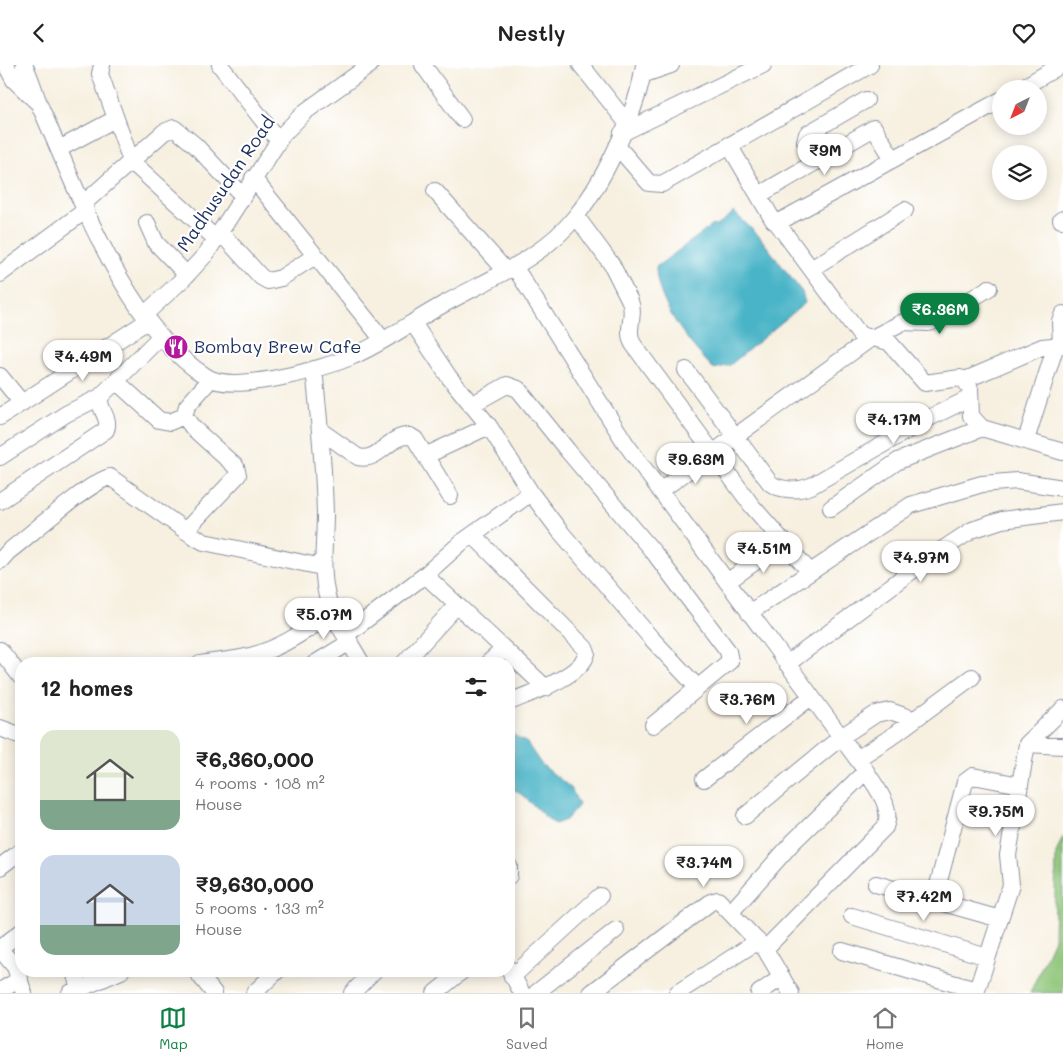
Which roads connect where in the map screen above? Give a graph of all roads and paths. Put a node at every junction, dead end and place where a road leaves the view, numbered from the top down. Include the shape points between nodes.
1 (6, 65) edge
2 (24, 65) edge
3 (102, 65) edge
4 (220, 65) edge
5 (370, 65) edge
6 (423, 65) edge
7 (581, 65) edge
8 (670, 65) edge
9 (764, 65) edge
10 (870, 65) edge
11 (1061, 65) edge
12 (643, 70) edge
13 (1035, 80) edge
14 (866, 100) dead end
15 (38, 102) junction
16 (992, 105) edge
17 (115, 119) junction
18 (462, 119) dead end
19 (622, 134) junction
20 (278, 140) junction
21 (729, 145) junction
22 (59, 149) junction
23 (893, 159) junction
24 (131, 161) junction
25 (818, 162) junction
26 (253, 178) junction
27 (436, 191) dead end
28 (759, 195) junction
29 (243, 196) junction
30 (84, 207) junction
31 (905, 210) dead end
32 (576, 216) junction
33 (147, 223) dead end
34 (777, 223) junction
35 (218, 236) junction
36 (315, 256) junction
37 (510, 269) junction
38 (811, 269) junction
39 (0, 275) edge
40 (187, 275) junction
41 (989, 288) dead end
42 (1063, 314) edge
43 (147, 317) junction
44 (413, 323) junction
45 (161, 336) junction
46 (870, 339) junction
47 (383, 340) junction
48 (1061, 345) edge
49 (314, 369) junction
50 (686, 370) dead end
51 (0, 376) edge
52 (210, 379) junction
53 (965, 380) junction
54 (116, 381) junction
55 (100, 397) junction
56 (970, 398) junction
57 (22, 403) junction
58 (471, 405) junction
59 (184, 416) junction
60 (0, 417) edge
61 (489, 426) junction
62 (982, 427) junction
63 (321, 431) junction
64 (735, 437) junction
65 (1026, 440) junction
66 (1063, 452) edge
67 (713, 453) junction
68 (425, 456) junction
69 (0, 457) edge
70 (1063, 488) edge
71 (660, 491) junction
72 (532, 493) junction
73 (450, 496) dead end
74 (0, 501) edge
75 (831, 508) dead end
76 (1063, 512) edge
77 (185, 531) junction
78 (473, 535) junction
79 (784, 541) junction
80 (0, 561) edge
81 (322, 567) junction
82 (810, 572) junction
83 (425, 575) junction
84 (727, 582) junction
85 (456, 606) junction
86 (334, 613) junction
87 (749, 613) junction
88 (348, 639) junction
89 (504, 649) junction
90 (0, 650) edge
91 (245, 657) edge
92 (324, 657) edge
93 (358, 657) edge
94 (409, 657) edge
95 (495, 657) edge
96 (513, 657) edge
97 (515, 659) edge
98 (787, 663) junction
99 (15, 669) edge
100 (972, 677) dead end
101 (697, 687) junction
102 (546, 688) junction
103 (811, 697) junction
104 (515, 699) edge
105 (1063, 709) edge
106 (913, 719) junction
107 (653, 725) dead end
108 (0, 728) edge
109 (15, 732) edge
110 (841, 737) junction
111 (1027, 744) junction
112 (1063, 746) edge
113 (862, 765) junction
114 (704, 779) dead end
115 (1020, 785) junction
116 (745, 816) dead end
117 (15, 856) edge
118 (0, 867) edge
119 (876, 884) dead end
120 (600, 896) dead end
121 (934, 900) junction
122 (731, 912) junction
123 (852, 916) dead end
124 (1000, 919) junction
125 (616, 930) dead end
126 (15, 937) edge
127 (762, 945) junction
128 (0, 949) edge
129 (842, 951) dead end
130 (987, 957) junction
131 (15, 967) edge
132 (515, 968) edge
133 (74, 977) edge
134 (107, 977) edge
135 (201, 977) edge
136 (271, 977) edge
137 (368, 977) edge
138 (455, 977) edge
139 (513, 977) edge
140 (782, 977) junction
141 (22, 986) edge
142 (0, 991) edge
143 (75, 991) edge
144 (976, 992) edge
145 (214, 993) edge
146 (254, 993) edge
147 (352, 993) edge
148 (435, 993) edge
149 (522, 993) edge
150 (536, 993) edge
151 (591, 993) edge
152 (677, 993) edge
153 (759, 993) edge
154 (791, 993) edge

1 - 15 street via 14,80
2 - 15 street via 33,80
3 - 17 street via 100,74
4 - 20 street
5 - 20 street, Madhusudan Road via 306,111
6 - 18 street
7 - 19 street
8 - 12 street
9 - 19 street
10 - 21 street
11 - 13 street
12 - 19 street
14 - 25 street via 807,134 805,141
15 - 22 street
16 - 23 street
17 - 22 street
17 - 24 street
19 - 21 street via 650,183 655,185
19 - 32 street
20 - 26 street, Madhusudan Road
21 - 28 street
22 - 30 street
23 - 25 street via 874,128
23 - 34 street
24 - 29 street via 164,132 174,128 195,145
24 - 30 street
24 - 35 street
25 - 28 street
26 - 29 street, Madhusudan Road
26 - 36 street
27 - 37 street
28 - 34 street via 772,220
29 - 35 street, Madhusudan Road
30 - 39 street
30 - 43 street via 121,279
31 - 38 street
32 - 37 street via 535,255
32 - 67 street via 612,265 630,301 629,331 634,344
33 - 40 street via 156,243
34 - 38 street
35 - 36 street via 268,281 281,278
35 - 40 street, Madhusudan Road
36 - 47 street
37 - 44 street
37 - 71 street
38 - 46 street via 850,324 860,335
40 - 43 street, Madhusudan Road
41 - 46 street via 938,320 903,322
42 - 48 street via 1060,321
43 - 45 street
43 - 57 street, Madhusudan Road
44 - 47 street
44 - 58 street
45 - 52 street via 173,351
45 - 54 street
46 - 53 street via 889,342 925,383
46 - 64 street
47 - 49 street via 352,357
48 - 53 street via 1042,347
48 - 65 street
49 - 52 street via 259,381 232,383
49 - 63 street
50 - 64 street
51 - 57 street
52 - 59 street via 187,406
53 - 56 street via 969,385
54 - 55 street
54 - 59 street via 159,420 170,422
55 - 69 street via 66,414
55 - 74 street via 99,404 108,424 106,430
56 - 62 street via 971,416
56 - 64 street via 804,489 782,488 770,483
57 - 60 street, Madhusudan Road
58 - 61 street
58 - 101 street via 507,385 518,389 656,554 731,657 726,666
59 - 77 street via 238,470 238,475 227,488
61 - 68 street
61 - 72 street
62 - 65 street
62 - 75 street via 898,461
63 - 68 street via 364,459 406,435 415,439
63 - 81 street via 325,515
64 - 67 street
65 - 66 street
67 - 71 street
67 - 79 street via 752,506
68 - 73 street
70 - 82 street via 1016,481 982,484 911,505
71 - 84 street
72 - 78 street
72 - 101 street via 559,530
76 - 98 street via 1002,520 972,530
77 - 80 street via 110,477 81,494
77 - 81 street via 204,542
78 - 83 street
78 - 102 street via 585,648 586,658 580,665
79 - 82 street
79 - 84 street
81 - 86 street via 328,603
82 - 87 street
83 - 85 street
83 - 88 street
84 - 87 street
85 - 89 street
85 - 94 street
86 - 88 street
86 - 91 street via 268,650
87 - 98 street
88 - 92 street
88 - 93 street
89 - 95 street
89 - 96 street
90 - 99 street
97 - 102 street
98 - 103 street
100 - 106 street
101 - 107 street
102 - 104 street
103 - 110 street
103 - 114 street
105 - 111 street
106 - 110 street via 890,711 882,712
106 - 113 street
108 - 109 street
110 - 113 street
110 - 116 street
111 - 112 street
111 - 115 street
113 - 122 street
113 - 127 street via 886,805 889,814 885,827
115 - 121 street via 973,776 964,782
115 - 124 street via 1008,855 1011,885
117 - 118 street
119 - 121 street
120 - 132 street
121 - 124 street
122 - 127 street
122 - 151 street via 718,900 711,902
123 - 130 street
124 - 130 street
125 - 150 street
126 - 128 street
127 - 140 street
127 - 152 street
128 - 131 street
129 - 144 street
130 - 144 street
133 - 143 street
134 - 143 street
135 - 145 street
136 - 146 street
137 - 147 street
138 - 148 street
139 - 149 street
140 - 153 street
140 - 154 street
141 - 142 street

